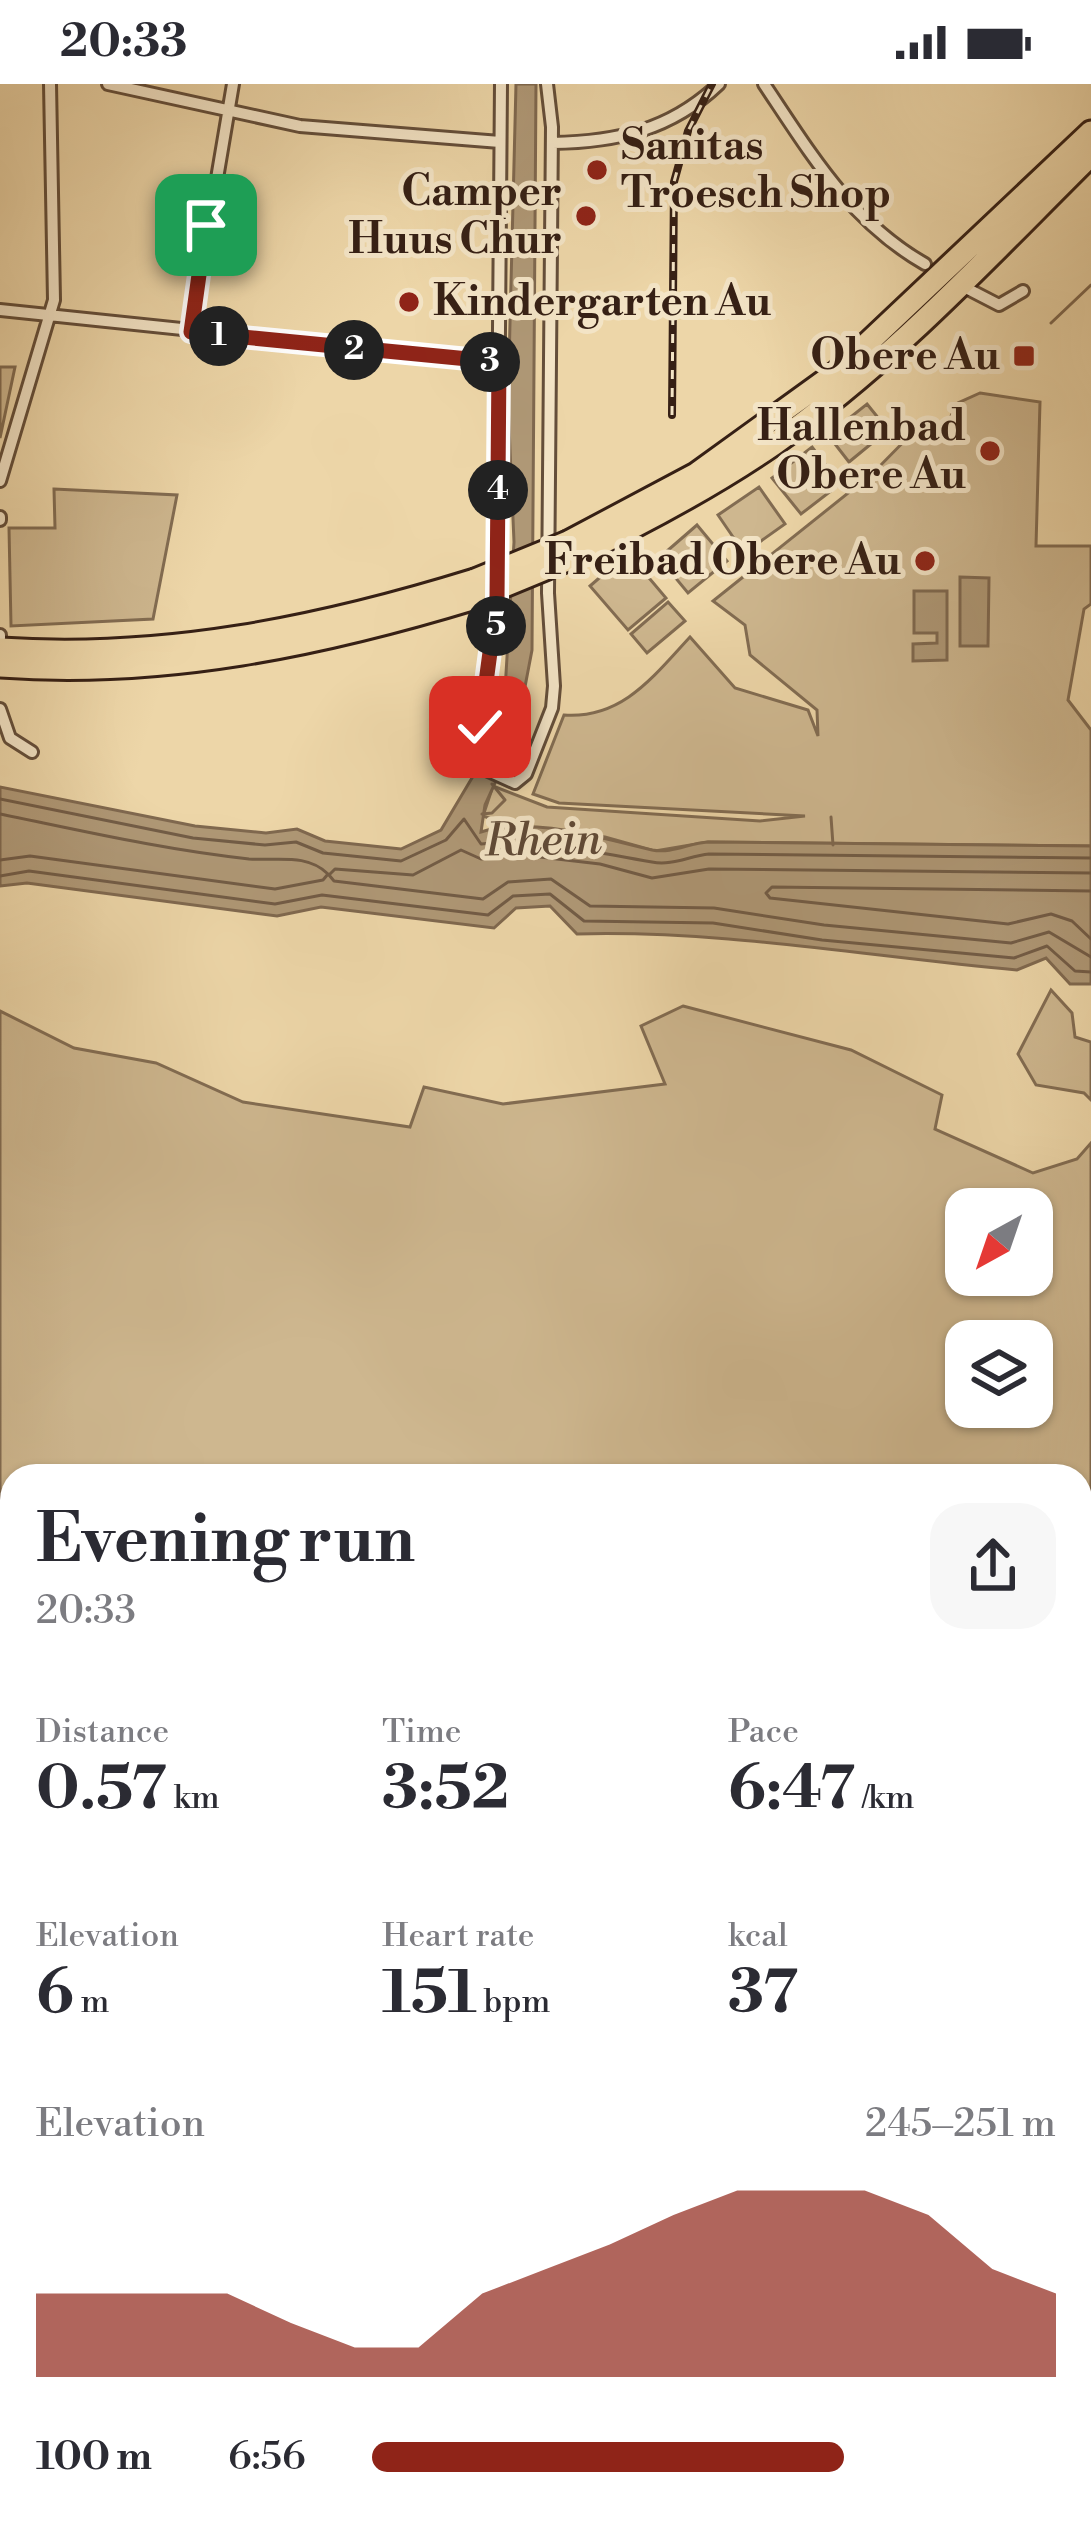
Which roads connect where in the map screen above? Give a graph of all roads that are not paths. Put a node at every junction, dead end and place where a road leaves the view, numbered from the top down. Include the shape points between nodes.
1 (50, 84) edge
2 (108, 84) edge
3 (233, 84) edge
4 (501, 84) edge
5 (547, 84) edge
6 (719, 84) edge
7 (764, 84) edge
8 (227, 112) junction
9 (1091, 132) edge
10 (500, 142) junction
11 (552, 143) junction
12 (1091, 155) edge
13 (925, 264) dead end
14 (968, 289) dead end
15 (1023, 291) dead end
16 (0, 310) edge
17 (51, 314) junction
18 (191, 332) junction
19 (499, 362) junction
20 (0, 481) edge
21 (568, 551) junction
22 (475, 589) junction
23 (0, 649) edge
24 (0, 666) edge
25 (0, 709) edge
26 (32, 752) dead end

1 - 17 street
2 - 8 street
3 - 8 street
4 - 10 street
5 - 11 street
6 - 11 street via 652,129
7 - 13 street via 850,206
8 - 10 street via 356,133
8 - 18 street
9 - 21 highway via 837,372 696,474
10 - 19 street
11 - 19 street via 554,686 552,708 515,783 462,760 486,706 494,646
12 - 21 highway via 916,327 776,443 631,530
14 - 15 street via 999,305
16 - 17 street
17 - 18 street
17 - 20 street
18 - 19 street
21 - 22 highway, bridge
22 - 23 highway via 248,637 146,649
22 - 24 highway via 268,651 149,665
25 - 26 street via 10,738

